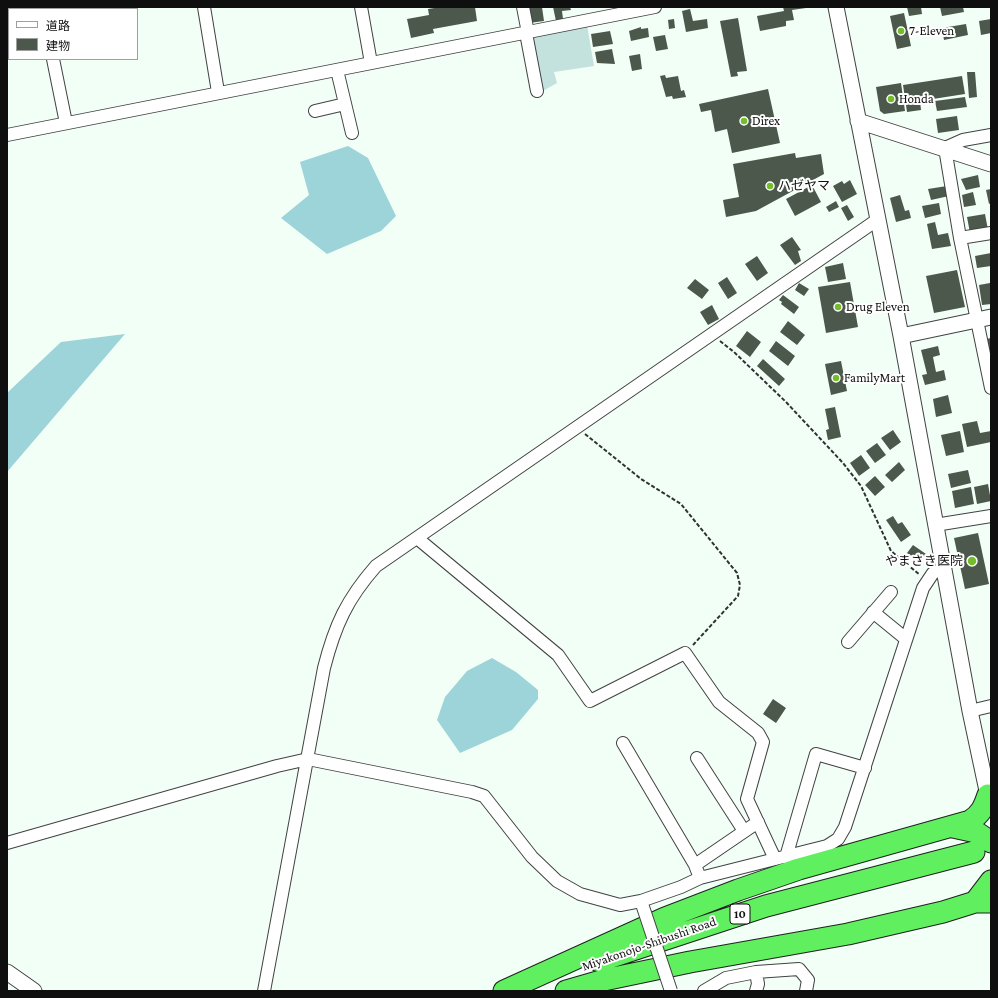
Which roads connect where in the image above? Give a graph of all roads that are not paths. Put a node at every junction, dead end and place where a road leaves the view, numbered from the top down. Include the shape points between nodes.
1 (204, 7) edge
2 (361, 7) edge
3 (522, 7) edge
4 (655, 7) edge
5 (836, 7) edge
6 (527, 33) junction
7 (52, 60) edge
8 (371, 63) junction
9 (337, 70) junction
10 (218, 92) junction
11 (537, 92) dead end
12 (345, 104) junction
13 (315, 111) dead end
14 (858, 121) junction
15 (66, 123) junction
16 (352, 133) dead end
17 (7, 135) edge
18 (991, 135) edge
19 (945, 148) junction
20 (991, 164) edge
21 (877, 220) junction
22 (991, 233) edge
23 (960, 238) junction
24 (984, 319) edge
25 (901, 336) junction
26 (991, 388) edge
27 (991, 516) edge
28 (935, 525) junction
29 (417, 538) junction
30 (943, 569) junction
31 (891, 592) dead end
32 (873, 612) junction
33 (906, 639) junction
34 (848, 642) dead end
35 (991, 706) edge
36 (970, 711) junction
37 (623, 743) dead end
38 (697, 758) dead end
39 (308, 759) junction
40 (865, 768) junction
41 (990, 802) edge
42 (758, 822) junction
43 (953, 827) junction
44 (744, 831) junction
45 (7, 843) edge
46 (983, 847) edge
47 (781, 858) junction
48 (695, 864) junction
49 (700, 878) junction
50 (991, 881) edge
51 (983, 902) edge
52 (642, 904) junction
53 (7, 972) edge
54 (756, 972) junction
55 (34, 991) edge
56 (264, 991) edge
57 (504, 991) edge
58 (510, 991) edge
59 (566, 991) edge
60 (671, 991) edge
61 (704, 991) edge
62 (756, 991) edge
63 (806, 991) edge

1 - 10 street
2 - 8 street
3 - 6 street
4 - 6 street
5 - 14 street
6 - 8 street
6 - 11 street
7 - 15 street
8 - 9 street
9 - 10 street
9 - 12 street
10 - 15 street
12 - 13 street
12 - 16 street
14 - 19 street
14 - 21 street
15 - 17 street
18 - 19 street via 963,140
19 - 20 street
19 - 23 street
21 - 25 street
21 - 29 street
22 - 23 street
23 - 24 street
24 - 25 street
24 - 26 street
25 - 28 street
27 - 28 street
28 - 30 street
29 - 39 street via 376,566 343,611 332,636 324,668
29 - 42 street via 558,655 590,701 685,653 719,702 758,733 763,742 747,799
30 - 33 street via 933,573 927,580
30 - 36 street
31 - 32 street
32 - 33 street
32 - 34 street
33 - 40 street
35 - 36 street
36 - 41 street
37 - 48 street
38 - 44 street
39 - 45 street
39 - 52 street via 484,796 532,857 557,881 580,894 620,905
39 - 56 street
40 - 47 street via 845,827 838,839 827,846
40 - 47 street via 816,754
41 - 43 highway via 977,816
42 - 44 street
42 - 47 street
43 - 46 highway via 976,832
43 - 57 highway via 799,869 738,890 665,918
44 - 48 street
46 - 58 highway, Miyakonojo-Shibushi Road / 10 via 752,910
47 - 49 street
48 - 49 street
49 - 52 street
50 - 51 highway
51 - 59 highway via 848,934 690,962 604,980
52 - 60 street, bridge
53 - 55 street
54 - 61 street via 726,978
54 - 62 street
54 - 63 street via 799,969 808,980

